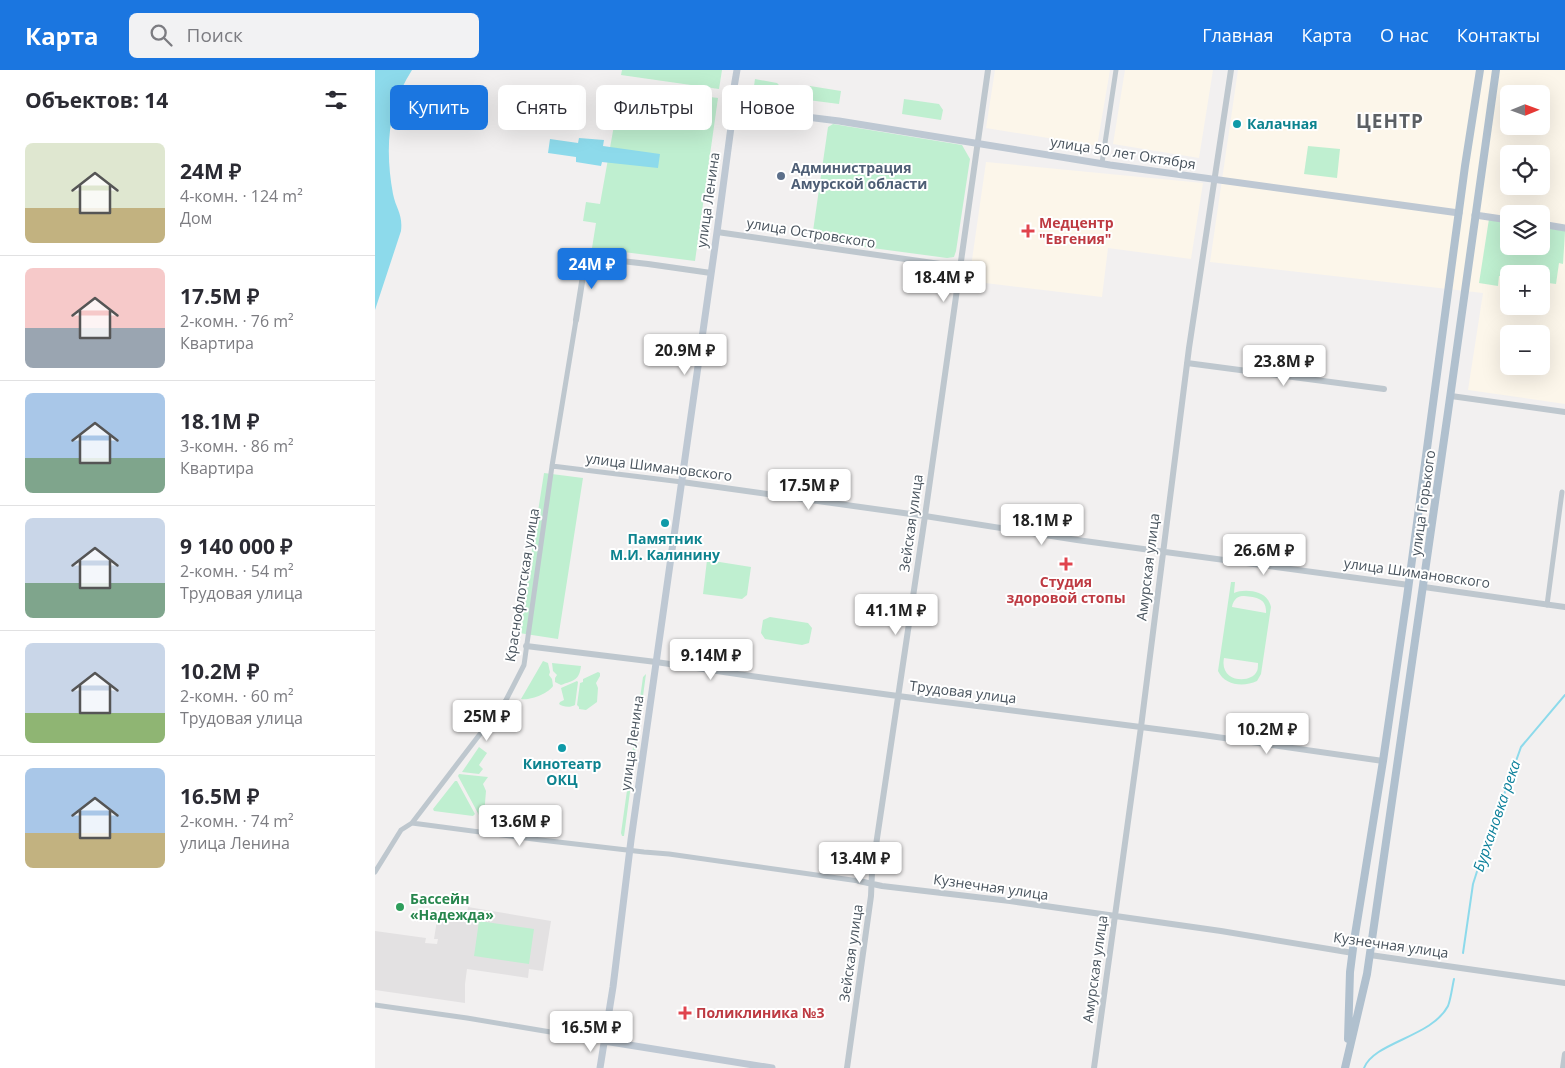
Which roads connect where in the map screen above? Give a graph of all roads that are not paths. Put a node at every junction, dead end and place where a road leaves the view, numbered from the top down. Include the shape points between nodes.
1 (737, 70) edge
2 (988, 70) edge
3 (1115, 70) edge
4 (1231, 70) edge
5 (1480, 70) edge
6 (1496, 70) edge
7 (734, 85) edge
8 (813, 118) edge
9 (730, 130) edge
10 (979, 144) junction
11 (1102, 163) junction
12 (1215, 180) junction
13 (1459, 213) junction
14 (1475, 215) junction
15 (1500, 219) edge
16 (1550, 226) edge
17 (1565, 228) edge
18 (717, 232) junction
19 (961, 267) junction
20 (711, 274) junction
21 (576, 320) joint
22 (1187, 363) junction
23 (1384, 389) dead end
24 (1434, 394) junction
25 (1451, 396) junction
26 (1565, 412) edge
27 (552, 466) junction
28 (682, 482) junction
29 (1562, 492) dead end
30 (925, 516) junction
31 (1163, 552) junction
32 (1409, 585) junction
33 (1423, 587) junction
34 (1547, 605) junction
35 (1565, 607) edge
36 (526, 646) junction
37 (656, 662) junction
38 (898, 696) junction
39 (1141, 727) junction
40 (1383, 761) junction
41 (1397, 763) junction
42 (412, 823) junction
43 (630, 850) junction
44 (375, 872) edge
45 (859, 881) joint
46 (871, 883) junction
47 (1115, 916) junction
48 (1353, 953) junction
49 (1370, 955) junction
50 (1565, 983) edge
51 (375, 1005) edge
52 (604, 1041) junction
53 (1565, 1054) edge
54 (1347, 1056) junction
55 (600, 1068) edge
56 (772, 1068) edge
57 (847, 1068) edge
58 (1094, 1068) edge
59 (1345, 1068) edge
60 (1563, 1068) edge

1 - 7 main road, улица Ленина
2 - 10 street, Зейская улица
3 - 11 street
4 - 12 street, Амурская улица
5 - 13 main road, улица Горького
6 - 14 main road, улица Горького
8 - 10 main road, улица 50 лет Октября
9 - 18 main road, улица Ленина
10 - 11 main road, улица 50 лет Октября
10 - 19 street, Зейская улица
11 - 12 main road, улица 50 лет Октября
12 - 13 main road, улица 50 лет Октября
12 - 22 street, Амурская улица
13 - 14 main road, улица 50 лет Октября
13 - 24 main road, улица Горького
14 - 15 main road, улица 50 лет Октября
14 - 25 main road, улица Горького
16 - 17 main road
18 - 19 street, улица Островского
18 - 20 main road, улица Ленина
19 - 30 street, Зейская улица
20 - 21 street, Краснофлотская улица via 586,257
20 - 28 main road, улица Ленина
21 - 27 street, Краснофлотская улица
22 - 23 street
22 - 31 street, Амурская улица
24 - 25 main road
24 - 32 main road, улица Горького
25 - 26 street
25 - 33 main road, улица Горького
27 - 28 street, улица Шимановского
27 - 36 street, Краснофлотская улица
28 - 30 street, улица Шимановского
28 - 37 main road, улица Ленина
29 - 34 street
30 - 31 street, улица Шимановского
30 - 38 street, Зейская улица
31 - 32 street, улица Шимановского
31 - 39 street, Амурская улица
32 - 33 main road, улица Шимановского
32 - 40 main road, улица Горького
33 - 34 street, улица Шимановского
33 - 41 main road, улица Горького
34 - 35 street, улица Шимановского
36 - 37 street, Трудовая улица
36 - 42 street, Краснофлотская улица via 523,665 506,700
37 - 38 street, Трудовая улица
37 - 43 main road, улица Ленина
38 - 39 street, Трудовая улица
38 - 46 street, Зейская улица
39 - 40 street, Трудовая улица
39 - 47 street, Амурская улица
40 - 41 main road, Трудовая улица
40 - 48 main road, улица Горького
41 - 49 main road, улица Горького
42 - 43 street, Кузнечная улица
42 - 44 street, Краснофлотская улица via 401,830
43 - 45 street, Кузнечная улица
43 - 52 main road, улица Ленина
45 - 46 street, Кузнечная улица
46 - 47 street, Кузнечная улица
46 - 57 street, Зейская улица
47 - 48 street, Кузнечная улица
47 - 58 street, Амурская улица
48 - 49 main road, Кузнечная улица
48 - 54 main road, улица Горького
49 - 50 street, Кузнечная улица
49 - 54 main road, улица Горького
51 - 52 street
52 - 55 main road, улица Ленина
52 - 56 main road
53 - 60 street
54 - 59 main road, улица Горького

